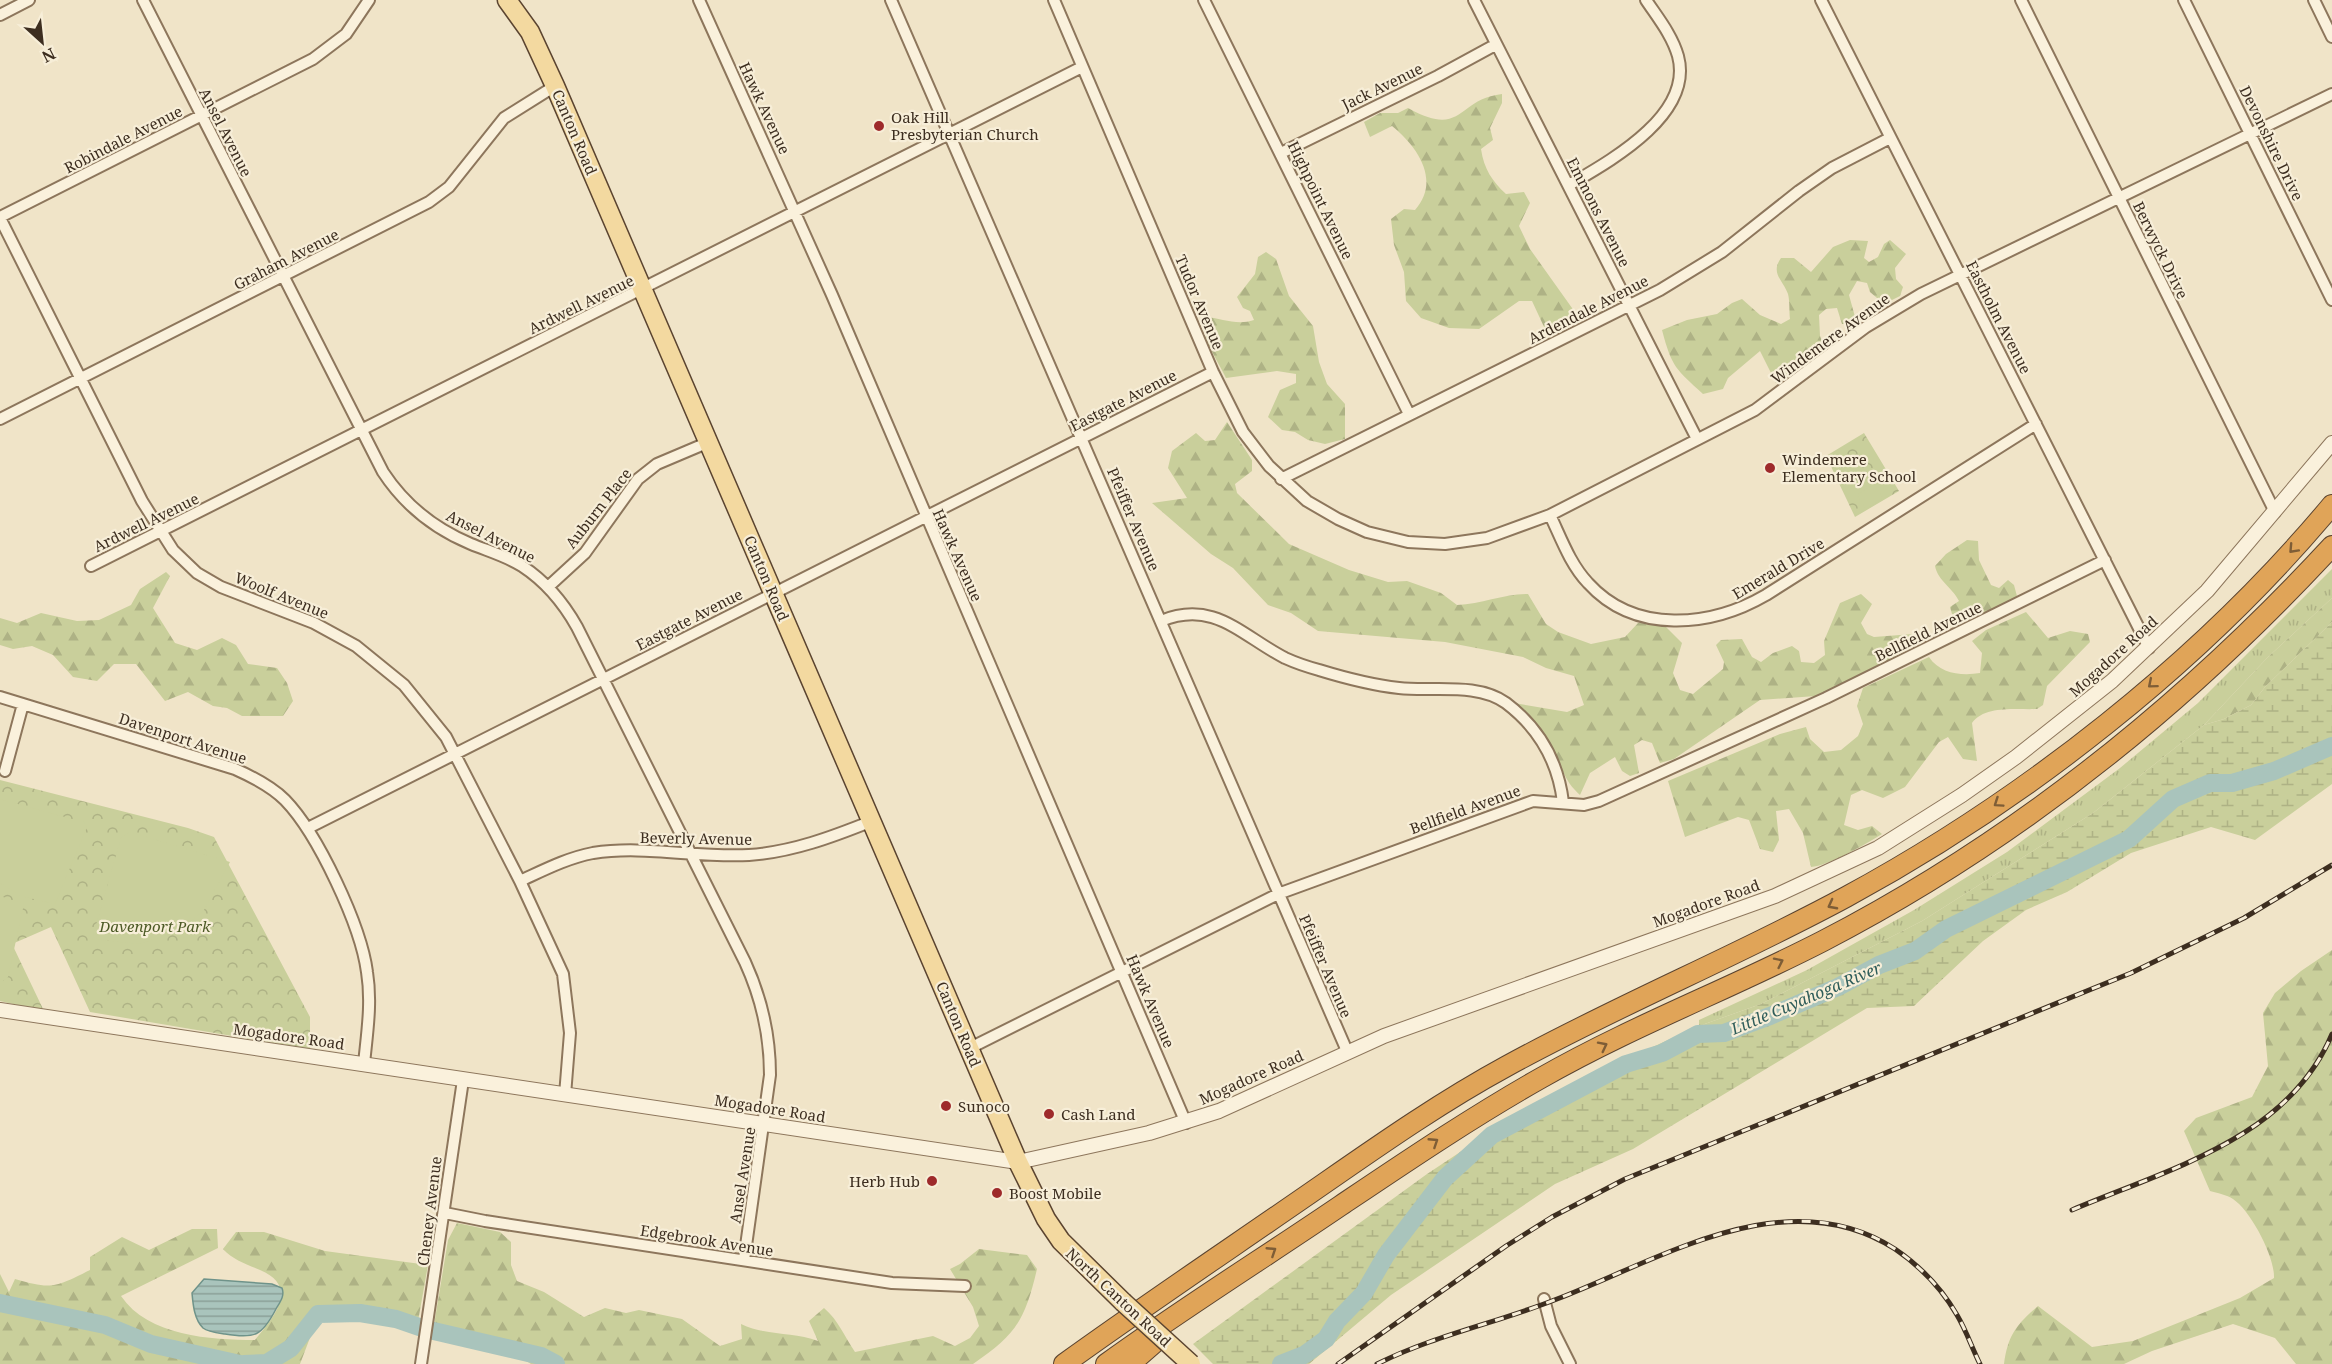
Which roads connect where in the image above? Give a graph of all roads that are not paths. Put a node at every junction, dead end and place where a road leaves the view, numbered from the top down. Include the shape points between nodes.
1 (29, 0) edge
2 (143, 0) edge
3 (369, 0) edge
4 (507, 0) edge
5 (699, 0) edge
6 (891, 0) edge
7 (1054, 0) edge
8 (1204, 0) edge
9 (1474, 0) edge
10 (1646, 0) edge
11 (1821, 0) edge
12 (2021, 0) edge
13 (2184, 0) edge
14 (2314, 0) edge
15 (0, 15) edge
16 (2332, 37) edge
17 (1495, 45) junction
18 (1082, 67) junction
19 (555, 86) junction
20 (2332, 94) edge
21 (201, 116) junction
22 (2251, 133) junction
23 (951, 134) junction
24 (1890, 138) junction
25 (1281, 153) junction
26 (1569, 185) junction
27 (2118, 197) junction
28 (794, 212) junction
29 (0, 218) edge
30 (1961, 274) junction
31 (284, 277) junction
32 (643, 290) junction
33 (2332, 300) edge
34 (1629, 306) junction
35 (1213, 372) junction
36 (80, 379) junction
37 (1409, 414) junction
38 (0, 419) edge
39 (2036, 424) junction
40 (361, 432) junction
41 (1083, 438) junction
42 (1697, 439) junction
43 (709, 442) junction
44 (2332, 443) edge
45 (1281, 479) junction
46 (2329, 507) edge
47 (2275, 512) junction
48 (1550, 515) junction
49 (925, 517) junction
50 (161, 533) junction
51 (1402, 541) joint
52 (2332, 546) edge
53 (2105, 560) junction
54 (91, 566) dead end
55 (548, 587) junction
56 (773, 593) junction
57 (1161, 621) junction
58 (2149, 648) junction
59 (603, 680) junction
60 (0, 697) edge
61 (22, 704) junction
62 (456, 754) junction
63 (5, 771) dead end
64 (1563, 802) junction
65 (872, 821) junction
66 (308, 828) junction
67 (692, 855) junction
68 (520, 881) junction
69 (1278, 894) junction
70 (1122, 971) junction
71 (0, 1010) edge
72 (970, 1048) junction
73 (1347, 1052) junction
74 (364, 1064) junction
75 (463, 1080) junction
76 (565, 1095) junction
77 (1186, 1123) junction
78 (765, 1125) junction
79 (1018, 1162) junction
80 (445, 1213) junction
81 (744, 1260) junction
82 (1223, 1283) junction
83 (965, 1286) dead end
84 (1544, 1299) dead end
85 (421, 1364) edge
86 (1064, 1364) edge
87 (1106, 1364) edge
88 (1130, 1364) edge
89 (1191, 1364) edge
90 (1570, 1364) edge

1 - 15 street
2 - 21 street, Ansel Avenue
3 - 21 street, Robindale Avenue via 352,28 327,50
4 - 19 main road, Canton Road via 530,32
5 - 28 street, Hawk Avenue
6 - 23 street, Pfeiffer Avenue
7 - 18 street, Tudor Avenue
8 - 25 street, Highpoint Avenue
9 - 17 street, Emmons Avenue
10 - 26 street via 1678,56 1680,73 1673,99 1639,139
11 - 24 street, Eastholm Avenue
12 - 27 street, Berwyck Drive
13 - 22 street, Devonshire Drive
14 - 16 street
17 - 25 street, Jack Avenue
17 - 26 street, Emmons Avenue
18 - 23 street, Ardwell Avenue
18 - 35 street, Tudor Avenue
19 - 31 street, Graham Avenue via 504,118 460,175 436,198
19 - 32 main road, Canton Road
20 - 22 street, Windemere Avenue
21 - 29 street, Robindale Avenue
21 - 31 street, Ansel Avenue
22 - 27 street, Windemere Avenue
22 - 33 street, Devonshire Drive
23 - 28 street, Ardwell Avenue
23 - 41 street, Pfeiffer Avenue
24 - 30 street, Eastholm Avenue
24 - 34 street, Ardendale Avenue via 1832,168 1702,266
25 - 37 street, Highpoint Avenue
26 - 34 street, Emmons Avenue
27 - 30 street, Windemere Avenue
27 - 47 street, Berwyck Drive
28 - 32 street, Ardwell Avenue
28 - 49 street, Hawk Avenue
29 - 36 street, Woolf Avenue
30 - 39 street, Eastholm Avenue
30 - 42 street, Windemere Avenue via 1866,327 1755,410
31 - 36 street, Graham Avenue
31 - 40 street, Ansel Avenue
32 - 40 street, Ardwell Avenue
32 - 43 main road, Canton Road
34 - 37 street, Ardendale Avenue
34 - 42 street, Emmons Avenue
35 - 41 street, Eastgate Avenue
35 - 45 street, Tudor Avenue via 1247,439
36 - 38 street, Graham Avenue
36 - 50 street, Woolf Avenue
37 - 45 street, Ardendale Avenue
39 - 48 street, Emerald Drive via 1766,595 1730,613 1706,619 1661,620 1614,604 1582,575
39 - 53 street, Eastholm Avenue
40 - 50 street, Ardwell Avenue
40 - 55 street, Ansel Avenue via 387,478 416,509 453,536 520,565
41 - 49 street, Eastgate Avenue
41 - 57 street, Pfeiffer Avenue
42 - 48 street, Windemere Avenue
43 - 55 street, Auburn Place via 664,460 638,479 585,553
43 - 56 main road, Canton Road
44 - 47 street, Mogadore Road
45 - 51 street, Tudor Avenue via 1307,501 1338,519
46 -> 86 highway via 2249,594 2166,673 2074,748 1963,827 1807,918 1502,1068 1406,1127
47 - 58 street, Mogadore Road via 2207,591
48 - 51 street, Windemere Avenue via 1470,542
49 - 56 street, Eastgate Avenue
49 - 70 street, Hawk Avenue
50 - 54 street, Ardwell Avenue
50 - 62 street, Woolf Avenue via 183,561 212,583 314,623 371,657 404,685
82 -> 52 highway via 1450,1132 1544,1076 1825,940 1995,838 2160,714 2280,603
53 - 58 street, Eastholm Avenue
53 - 64 street, Bellfield Avenue via 1826,698 1599,801 1584,805
55 - 59 street, Ansel Avenue via 569,613
56 - 59 street, Eastgate Avenue
56 - 65 main road, Canton Road
57 - 64 street via 1187,613 1207,615 1285,658 1350,679 1496,697 1526,722 1546,747 1558,772
57 - 69 street, Pfeiffer Avenue
58 - 73 street, Mogadore Road via 2016,757 1914,826 1842,866 1744,908
59 - 62 street, Eastgate Avenue
59 - 67 street, Ansel Avenue
60 - 61 street, Davenport Avenue
61 - 63 street
61 - 66 street, Davenport Avenue via 235,769 270,788
62 - 66 street, Eastgate Avenue
62 - 68 street, Woolf Avenue
64 - 69 street, Bellfield Avenue via 1533,801
65 - 67 street, Beverly Avenue via 833,837 777,852
65 - 72 main road, Canton Road
66 - 74 street, Davenport Avenue via 352,917 362,948 369,998
67 - 68 street, Beverly Avenue via 590,854
67 - 78 street, Ansel Avenue via 760,999 770,1048
68 - 76 street, Woolf Avenue via 558,959 567,990 570,1033
69 - 70 street, Bellfield Avenue
69 - 73 street, Pfeiffer Avenue
70 - 72 street, Bellfield Avenue
70 - 77 street, Hawk Avenue
71 - 74 street, Mogadore Road
72 - 79 main road, Canton Road
73 - 77 street, Mogadore Road
74 - 75 street, Mogadore Road
75 - 76 street, Mogadore Road
75 - 80 street, Cheney Avenue
76 - 78 street, Mogadore Road
77 - 79 street, Mogadore Road
78 - 79 street, Mogadore Road
78 - 81 street, Ansel Avenue
79 - 89 main road, North Canton Road, bridge via 1061,1241
80 - 81 street, Edgebrook Avenue
80 - 85 street, Cheney Avenue
81 - 83 street, Edgebrook Avenue via 892,1283
82 - 87 highway
82 - 88 highway
84 - 90 street via 1551,1326

